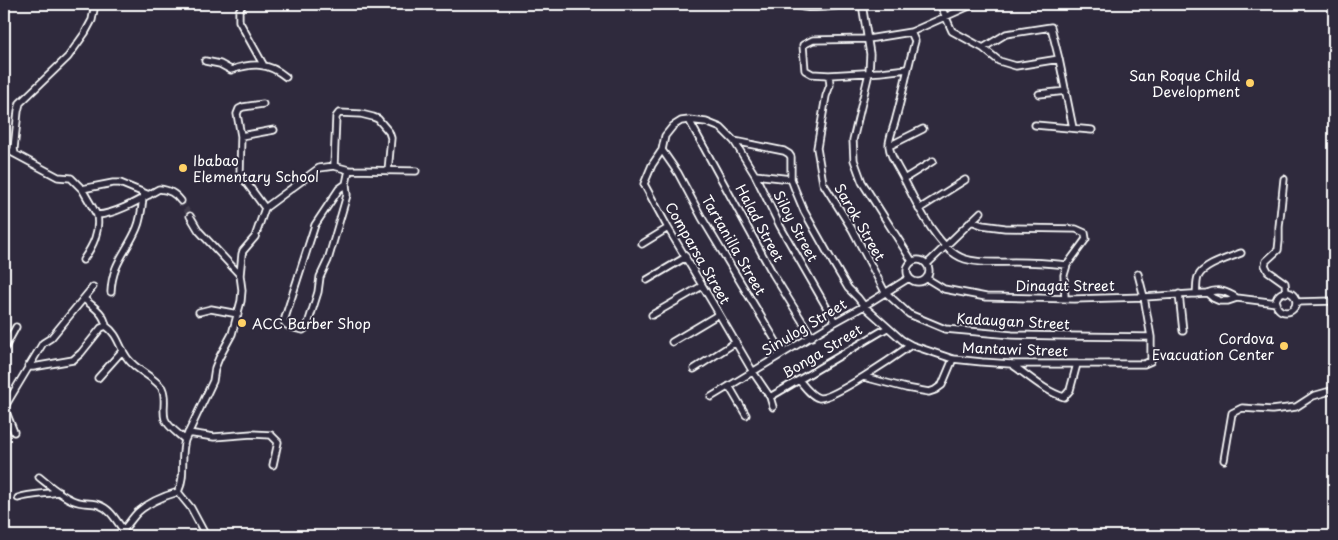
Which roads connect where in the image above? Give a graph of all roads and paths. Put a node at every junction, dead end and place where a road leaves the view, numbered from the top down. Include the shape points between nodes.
1 (95, 4) edge
2 (243, 4) edge
3 (793, 4) edge
4 (851, 4) edge
5 (862, 4) edge
6 (940, 4) edge
7 (973, 4) edge
8 (945, 16) junction
9 (911, 32) junction
10 (868, 39) junction
11 (983, 48) junction
12 (1059, 60) junction
13 (205, 61) dead end
14 (264, 66) junction
15 (907, 69) junction
16 (869, 73) junction
17 (830, 75) junction
18 (286, 77) dead end
19 (1066, 91) junction
20 (1039, 94) dead end
21 (263, 104) dead end
22 (689, 120) junction
23 (1035, 125) dead end
24 (1073, 128) junction
25 (923, 129) dead end
26 (274, 130) dead end
27 (1092, 130) dead end
28 (240, 136) junction
29 (734, 141) junction
30 (889, 146) junction
31 (4, 148) edge
32 (662, 150) junction
33 (15, 154) junction
34 (933, 161) dead end
35 (334, 166) junction
36 (348, 170) junction
37 (388, 171) junction
38 (416, 171) dead end
39 (755, 175) junction
40 (791, 179) junction
41 (904, 179) junction
42 (1284, 179) dead end
43 (965, 180) dead end
44 (346, 184) junction
45 (82, 189) junction
46 (146, 196) junction
47 (180, 201) tunnel mouth
48 (265, 208) junction
49 (919, 209) junction
50 (981, 212) dead end
51 (97, 215) junction
52 (190, 216) tunnel mouth
53 (971, 221) junction
54 (668, 228) junction
55 (642, 244) dead end
56 (945, 246) junction
57 (1241, 253) dead end
58 (686, 257) junction
59 (84, 260) dead end
60 (912, 261) junction
61 (927, 264) junction
62 (1067, 266) junction
63 (1138, 274) dead end
64 (240, 276) junction
65 (909, 278) junction
66 (926, 278) junction
67 (647, 280) dead end
68 (702, 286) junction
69 (93, 287) dead end
70 (111, 292) dead end
71 (885, 292) junction
72 (1286, 293) junction
73 (1179, 294) junction
74 (1196, 294) junction
75 (1207, 294) junction
76 (1144, 297) junction
77 (1237, 298) junction
78 (84, 299) junction
79 (1066, 299) junction
80 (1334, 301) edge
81 (1296, 302) junction
82 (1277, 303) junction
83 (864, 306) junction
84 (199, 312) dead end
85 (238, 314) junction
86 (719, 314) junction
87 (652, 315) dead end
88 (835, 322) junction
89 (106, 326) junction
90 (16, 327) dead end
91 (887, 328) junction
92 (1183, 331) dead end
93 (812, 337) junction
94 (1151, 337) junction
95 (672, 342) dead end
96 (736, 342) junction
97 (911, 346) junction
98 (4, 349) edge
99 (123, 350) junction
100 (783, 353) junction
101 (952, 359) junction
102 (1011, 364) junction
103 (1077, 364) junction
104 (28, 366) junction
105 (694, 369) dead end
106 (753, 372) junction
107 (864, 377) junction
108 (98, 378) dead end
109 (799, 380) junction
110 (729, 386) junction
111 (1334, 390) edge
112 (710, 397) dead end
113 (770, 397) junction
114 (4, 407) edge
115 (773, 407) dead end
116 (746, 414) dead end
117 (14, 432) dead end
118 (188, 433) junction
119 (185, 440) junction
120 (1224, 460) dead end
121 (273, 466) dead end
122 (39, 477) dead end
123 (59, 492) junction
124 (178, 492) junction
125 (18, 498) dead end
126 (124, 531) junction
127 (117, 536) edge
128 (206, 536) edge

1 - 33 street via 89,26 68,57 20,103
2 - 14 street via 239,21
3 - 4 street via 822,7
5 - 10 street
6 - 8 street
7 - 8 street
8 - 9 street
8 - 11 street via 952,31
9 - 10 street
9 - 15 street via 915,41
10 - 16 street
10 - 17 street via 813,40 803,45 805,70 812,74
11 - 12 street via 999,62 1016,66
11 - 12 street via 1006,34 1051,27
12 - 19 street
13 - 14 street via 231,70 240,66
14 - 18 street via 272,67
15 - 16 street
15 - 30 street
16 - 17 street
16 - 60 street via 853,140 854,160 862,182
17 - 71 street, Sarok Street via 817,148 823,183
19 - 20 street
19 - 24 street
21 - 28 street via 239,109
22 - 29 street via 721,128
22 - 32 street, Comparsa Street via 673,126 665,136
22 - 93 street, Halad Street via 773,274
23 - 24 street
24 - 27 street
25 - 30 street
26 - 28 street
28 - 48 street via 240,174
29 - 39 street, Siloy Street
29 - 40 street, Mantawi Street via 787,152 792,161
30 - 41 street
31 - 33 street
32 - 54 street, Comparsa Street via 644,184
32 - 100 street, Tartanilla Street
33 - 45 street via 58,177 71,178
34 - 41 street
35 - 36 street
35 - 37 street via 336,117 339,113 361,114 378,120 389,132
35 - 48 street via 319,168
36 - 37 street
36 - 44 street
37 - 38 street
39 - 40 street
39 - 88 street, Siloy Street
40 - 83 street, Mantawi Street via 804,211 835,266
41 - 49 street
42 - 72 street via 1280,241 1278,250 1265,265 1285,283
43 - 49 street
44 - 44 street via 339,189 315,225 284,321 287,326 303,330 307,326 347,195
45 - 46 street via 120,183
45 - 51 street
46 - 47 street via 159,189 173,193
46 - 51 street
46 - 70 street via 138,226 115,271
48 - 64 street via 255,237 243,251
49 - 56 street
50 - 53 street
51 - 59 street via 97,232
52 - 64 street via 198,231
53 - 56 street
53 - 62 street via 982,226 1076,229 1085,233 1086,239
54 - 55 street
54 - 58 street, Comparsa Street
56 - 61 street
56 - 62 street via 965,259
57 - 74 street via 1201,273
58 - 67 street
58 - 68 street, Comparsa Street
60 - 61 street via 922,260
60 - 65 street via 907,270
61 - 66 street
62 - 79 street via 1064,275
63 - 76 street, Mantawi Street
64 - 85 street via 242,290
65 - 66 street via 916,282
65 - 71 street, Sinulog Street
66 - 79 street, Dinagat Street via 944,289 986,297
68 - 86 street, Comparsa Street
68 - 87 street
69 - 78 street
71 - 83 street, Sinulog Street
71 - 94 street, Kadaugan Street via 909,314 945,329 1021,335
72 - 81 street via 1296,298
72 - 82 street via 1280,295
73 - 74 street, Dinagat Street
73 - 76 street, Dinagat Street
73 - 92 street
74 - 75 street, Dinagat Street
75 - 77 street, Dinagat Street via 1220,301
75 - 77 street, Dinagat Street via 1220,290
76 - 79 street, Dinagat Street
76 - 94 street, Mantawi Street
77 - 82 street, Dinagat Street
78 - 89 street via 102,314
78 - 104 street via 43,343
80 - 81 street
81 - 82 street via 1287,312 1281,310
83 - 88 street, Sinulog Street
83 - 91 street, Mantawi Street
84 - 85 street via 211,309
85 - 118 street
86 - 95 street
86 - 96 street, Comparsa Street
88 - 93 street, Sinulog Street
89 - 99 street
89 - 104 street via 73,360
90 - 98 street
91 - 97 street, Mantawi Street
91 - 109 street, Bonga Street
93 - 100 street, Sinulog Street
94 - 103 street, Mantawi Street via 1151,361 1144,364
96 - 105 street
96 - 106 street, Comparsa Street
97 - 101 street, Mantawi Street
97 - 107 street
99 - 108 street
99 - 119 street via 128,360 162,388 165,418
100 - 106 street, Sinulog Street
101 - 102 street, Mantawi Street
101 - 107 street via 942,385 929,392
102 - 103 street, Mantawi Street
102 - 103 street via 1056,395 1064,397 1070,390
104 - 114 street
106 - 110 street, Sinulog Street
106 - 113 street, Comparsa Street
107 - 109 street via 826,398 817,398
109 - 113 street, Bonga Street
110 - 112 street, Sinulog Street
110 - 116 street
111 - 120 street via 1313,396 1296,407 1272,410 1242,408 1232,413
113 - 115 street, Comparsa Street
114 - 117 street
118 - 119 street
118 - 121 street via 214,437 271,435 278,442
119 - 124 street
122 - 123 street
123 - 125 street
123 - 126 street via 82,504 98,504
124 - 126 street via 159,498 138,512
124 - 128 street
126 - 127 street

